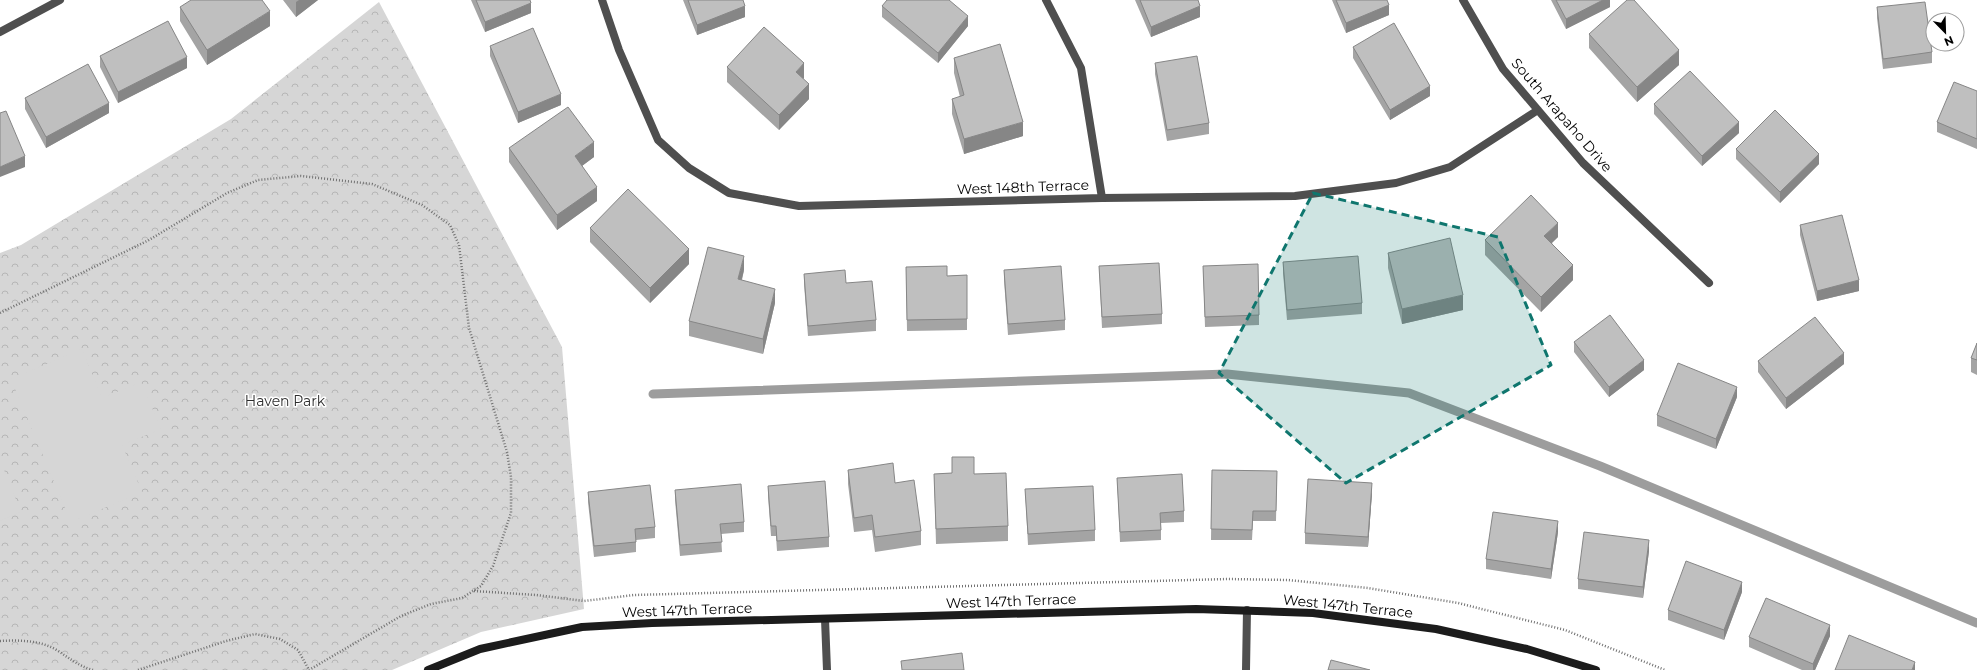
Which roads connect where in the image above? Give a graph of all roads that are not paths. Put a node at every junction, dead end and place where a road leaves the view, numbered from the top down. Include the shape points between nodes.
1 (60, 0) edge
2 (602, 0) edge
3 (1046, 0) edge
4 (1464, 0) edge
5 (0, 32) edge
6 (1538, 110) junction
7 (1102, 198) junction
8 (1710, 283) dead end
9 (1247, 610) junction
10 (825, 619) junction
11 (428, 670) edge
12 (826, 670) edge
13 (1246, 670) edge
14 (1596, 670) edge

1 - 5 street
2 - 7 street, West 148th Terrace via 619,50 658,140 689,168 729,193 799,206
3 - 7 street via 1081,68
4 - 6 street, South Arapaho Drive via 1503,69
6 - 7 street, West 148th Terrace via 1450,167 1396,183 1295,196
6 - 8 street, South Arapaho Drive via 1583,163
9 - 10 street, West 147th Terrace via 1196,609
9 - 13 street
9 - 14 street, West 147th Terrace via 1313,613 1436,629 1527,649
10 - 11 street, West 147th Terrace via 582,627 480,649
10 - 12 street

